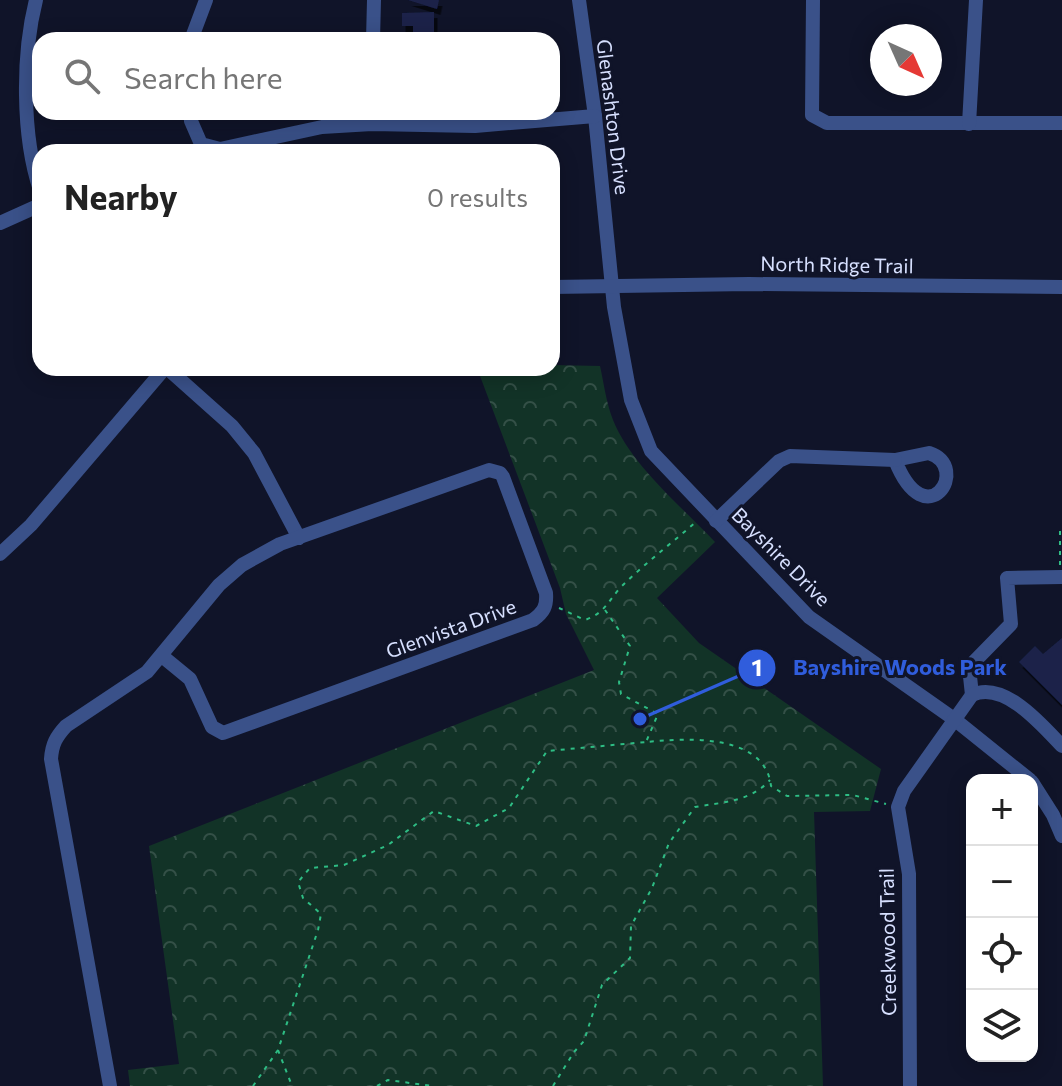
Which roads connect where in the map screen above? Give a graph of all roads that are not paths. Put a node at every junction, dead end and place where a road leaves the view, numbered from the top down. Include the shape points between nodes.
1 (36, 0) edge
2 (206, 0) edge
3 (374, 0) edge
4 (579, 0) edge
5 (813, 0) edge
6 (976, 0) edge
7 (194, 32) edge
8 (373, 32) edge
9 (595, 116) junction
10 (560, 119) edge
11 (191, 120) edge
12 (361, 120) edge
13 (398, 120) edge
14 (547, 120) edge
15 (1062, 123) edge
16 (969, 124) junction
17 (201, 144) edge
18 (243, 144) edge
19 (32, 145) edge
20 (32, 209) edge
21 (0, 223) edge
22 (613, 286) junction
23 (560, 287) edge
24 (1062, 287) edge
25 (159, 376) edge
26 (175, 376) edge
27 (895, 460) dead end
28 (716, 521) junction
29 (299, 538) junction
30 (0, 554) edge
31 (1061, 577) edge
32 (162, 656) junction
33 (972, 695) junction
34 (954, 719) junction
35 (1062, 746) edge
36 (1022, 774) edge
37 (1038, 790) edge
38 (1057, 813) edge
39 (1062, 836) edge
40 (110, 1086) edge
41 (910, 1086) edge

1 - 19 street via 26,62
2 - 7 street
3 - 8 street
4 - 9 street, Glenashton Drive
5 - 16 street via 812,115 827,123
6 - 16 street
9 - 10 street
9 - 22 street, Glenashton Drive
11 - 17 street
12 - 18 street
13 - 14 street via 475,126
15 - 16 street
20 - 21 street
22 - 23 street, North Ridge Trail
22 - 24 street, North Ridge Trail
22 - 28 street, Bayshire Drive via 631,400 651,451
25 - 30 street
26 - 29 street via 254,453
27 - 28 street via 790,456
28 - 34 street, Bayshire Drive via 809,617
29 - 32 street, Glenvista Drive via 242,565 219,585
29 - 32 street, Glenvista Drive via 495,471 505,482 546,604 533,620 223,733 212,727 190,679
31 - 33 street via 1007,578 1011,624 969,667
32 - 40 street, Glenvista Drive via 147,672 66,726 51,747
33 - 34 street, Creekwood Trail
33 - 35 street via 982,690 1005,696
34 - 36 street, Bayshire Drive
34 - 41 street, Creekwood Trail via 898,807 909,874
37 - 38 street, Bayshire Drive
38 - 39 street, Bayshire Drive

